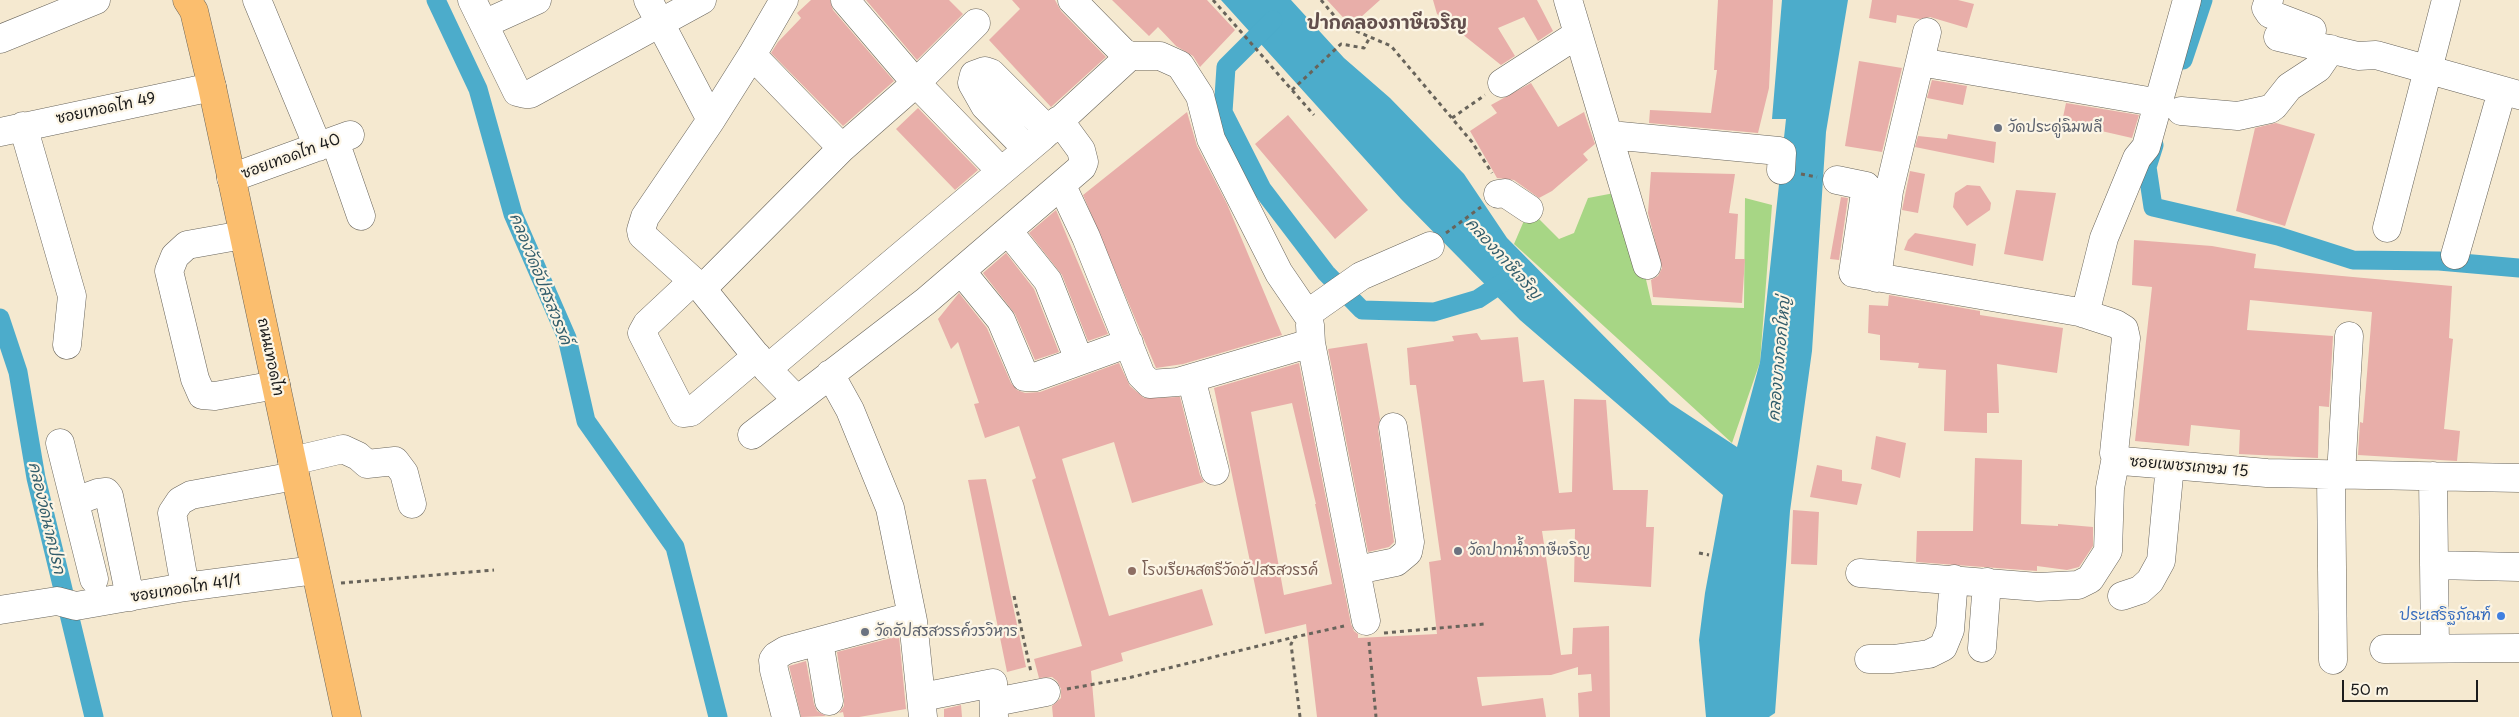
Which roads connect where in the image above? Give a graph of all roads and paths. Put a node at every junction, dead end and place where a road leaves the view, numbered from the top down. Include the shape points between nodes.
1 (96, 0) edge
2 (187, 0) edge
3 (257, 0) edge
4 (472, 0) edge
5 (537, 0) edge
6 (702, 0) edge
7 (784, 0) edge
8 (845, 0) edge
9 (1072, 0) edge
10 (1213, 0) edge
11 (1321, 0) edge
12 (1568, 0) edge
13 (2187, 0) edge
14 (2269, 0) edge
15 (2446, 0) edge
16 (654, 11) edge
17 (976, 23) dead end
18 (484, 24) junction
19 (1928, 32) dead end
20 (1578, 34) junction
21 (1370, 37) junction
22 (2278, 37) dead end
23 (0, 39) edge
24 (2332, 49) junction
25 (752, 55) junction
26 (2376, 55) junction
27 (1130, 56) junction
28 (1920, 62) junction
29 (2429, 71) junction
30 (916, 83) junction
31 (1502, 83) joint
32 (212, 87) junction
33 (1292, 90) junction
34 (2510, 93) edge
35 (2171, 107) junction
36 (1314, 115) dead end
37 (1452, 118) junction
38 (711, 120) junction
39 (1054, 125) junction
40 (11, 129) edge
41 (335, 141) junction
42 (1610, 143) junction
43 (842, 148) junction
44 (1027, 149) junction
45 (1781, 170) joint
46 (1001, 171) junction
47 (231, 178) junction
48 (1837, 180) joint
49 (1062, 186) junction
50 (1878, 188) junction
51 (1501, 194) joint
52 (1529, 209) dead end
53 (361, 216) dead end
54 (2387, 228) dead end
55 (1008, 232) junction
56 (243, 235) junction
57 (1430, 246) dead end
58 (2455, 255) dead end
59 (1647, 266) dead end
60 (961, 271) junction
61 (697, 285) junction
62 (1315, 309) junction
63 (2084, 314) junction
64 (2349, 336) dead end
65 (1129, 343) junction
66 (1311, 343) junction
67 (68, 345) dead end
68 (1079, 360) junction
69 (762, 362) junction
70 (830, 374) junction
71 (1191, 378) junction
72 (276, 385) junction
73 (797, 400) junction
74 (1393, 427) dead end
75 (752, 435) dead end
76 (60, 443) dead end
77 (2116, 457) junction
78 (2170, 464) junction
79 (293, 468) junction
80 (1215, 471) dead end
81 (2336, 475) junction
82 (2433, 476) junction
83 (2519, 478) edge
84 (76, 501) junction
85 (412, 504) dead end
86 (1698, 553) dead end
87 (1709, 555) dead end
88 (2434, 565) junction
89 (2519, 566) edge
90 (494, 570) dead end
91 (1357, 570) junction
92 (1860, 573) dead end
93 (317, 578) junction
94 (94, 579) dead end
95 (1954, 579) junction
96 (1987, 582) junction
97 (185, 587) junction
98 (1014, 596) dead end
99 (2122, 596) dead end
100 (130, 597) junction
101 (0, 610) edge
102 (912, 616) junction
103 (1484, 624) dead end
104 (1367, 628) junction
105 (1295, 637) junction
106 (819, 641) junction
107 (1982, 648) dead end
108 (2435, 648) junction
109 (2519, 648) edge
110 (2384, 649) dead end
111 (1869, 659) dead end
112 (2333, 660) dead end
113 (829, 701) dead end
114 (1015, 701) edge
115 (922, 707) edge
116 (347, 717) edge
117 (786, 717) edge
118 (1300, 717) edge
119 (1376, 717) edge

1 - 23 street
2 - 32 main road, ถนนเทอดไท via 194,11
3 - 41 street
4 - 18 street
5 - 18 street
6 - 16 street
7 - 25 street
8 - 30 street
9 - 27 street
10 - 33 path
11 - 21 path via 1342,25
12 - 20 street
13 - 35 street
14 - 26 street via 2266,8 2281,20 2339,38
15 - 29 street
16 - 18 street via 530,94 517,92
16 - 38 street
17 - 30 street
19 - 28 street
20 - 31 street
20 - 42 street
21 - 33 path via 1364,48 1341,44
21 - 37 path via 1391,46
22 - 24 street
24 - 26 street via 2358,56
24 - 35 street via 2318,68 2289,87 2270,108 2238,116
25 - 38 street
25 - 43 street
26 - 29 street
27 - 39 street
27 - 62 street via 1160,56 1180,65 1200,96 1211,139 1279,273
28 - 35 street
28 - 50 street
29 - 34 street
29 - 54 street
30 - 43 street
30 - 46 street
31 - 37 path
32 - 40 street, ซอยเทอดไท 49
32 - 47 main road, ถนนเทอดไท
33 - 36 path
34 - 58 street
35 - 63 street via 2137,158 2104,238
37 - 51 path via 1472,142
38 - 61 street via 645,217 641,230 642,235
39 - 44 street
39 - 44 street via 990,73 985,71 974,76 974,88 985,106
39 - 49 street via 1081,150 1084,162
40 - 67 street via 72,296
41 - 47 street, ซอยเทอดไท 40
41 - 53 street
42 - 45 street via 1779,151 1782,153
42 - 59 street
43 - 61 street
44 - 46 street
45 - 48 path
46 - 69 street
47 - 56 main road, ถนนเทอดไท
48 - 50 street
49 - 55 street
49 - 65 street
50 - 63 street, ซอยเพชรเกษม 15 via 1853,273
51 - 52 street
55 - 60 street
55 - 68 street via 1048,281
56 - 72 main road, ถนนเทอดไท
56 - 72 street via 187,245 175,256 169,271 202,395 214,396
57 - 62 street via 1361,276
60 - 68 street via 1001,320 1025,378
60 - 70 street
61 - 69 street
61 - 69 street via 646,324 642,333 683,413 691,412
62 - 66 street
63 - 77 street, ซอยเพชรเกษม 15 via 2116,324 2126,333
64 - 81 street
65 - 68 street
65 - 71 street via 1141,375 1150,384
66 - 71 street
66 - 91 street
69 - 73 street
70 - 73 street
70 - 102 street via 850,410 890,508
71 - 80 street
72 - 79 main road, ถนนเทอดไท
73 - 75 street
74 - 91 street via 1410,542 1408,552 1396,562
76 - 84 street
77 - 78 street, ซอยเพชรเกษม 15 via 2122,461
77 - 96 street via 2110,488 2108,551 2090,579 2078,585
78 - 81 street, ซอยเพชรเกษม 15 via 2267,473
78 - 99 street via 2161,561 2150,581 2140,590
79 - 85 street via 342,450 358,456 367,464 395,461 404,473
79 - 93 main road, ถนนเทอดไท
79 - 97 street via 180,500 172,513
81 - 82 street, ซอยเพชรเกษม 15
81 - 112 street
82 - 83 street, ซอยเพชรเกษม 15
82 - 88 street
84 - 94 street
84 - 100 street via 98,493 106,492 109,496
86 - 87 path
88 - 89 street
88 - 108 street
90 - 93 path
91 - 104 street
92 - 95 street
93 - 97 street, ซอยเทอดไท 41/1
93 - 116 main road, ถนนเทอดไท
95 - 96 street
95 - 111 street via 1950,630 1943,647 1929,654 1893,660
96 - 107 street
97 - 100 street, ซอยเทอดไท 41/1
98 - 114 path via 1035,687 1021,692
100 - 101 street, ซอยเทอดไท 41/1
102 - 106 street
102 - 115 street
103 - 104 path
104 - 105 path
104 - 119 path
105 - 114 path via 1128,678
105 - 118 path via 1291,644
106 - 113 street
106 - 117 street via 786,650 773,660
108 - 109 street
108 - 110 street
114 - 115 street via 993,683

